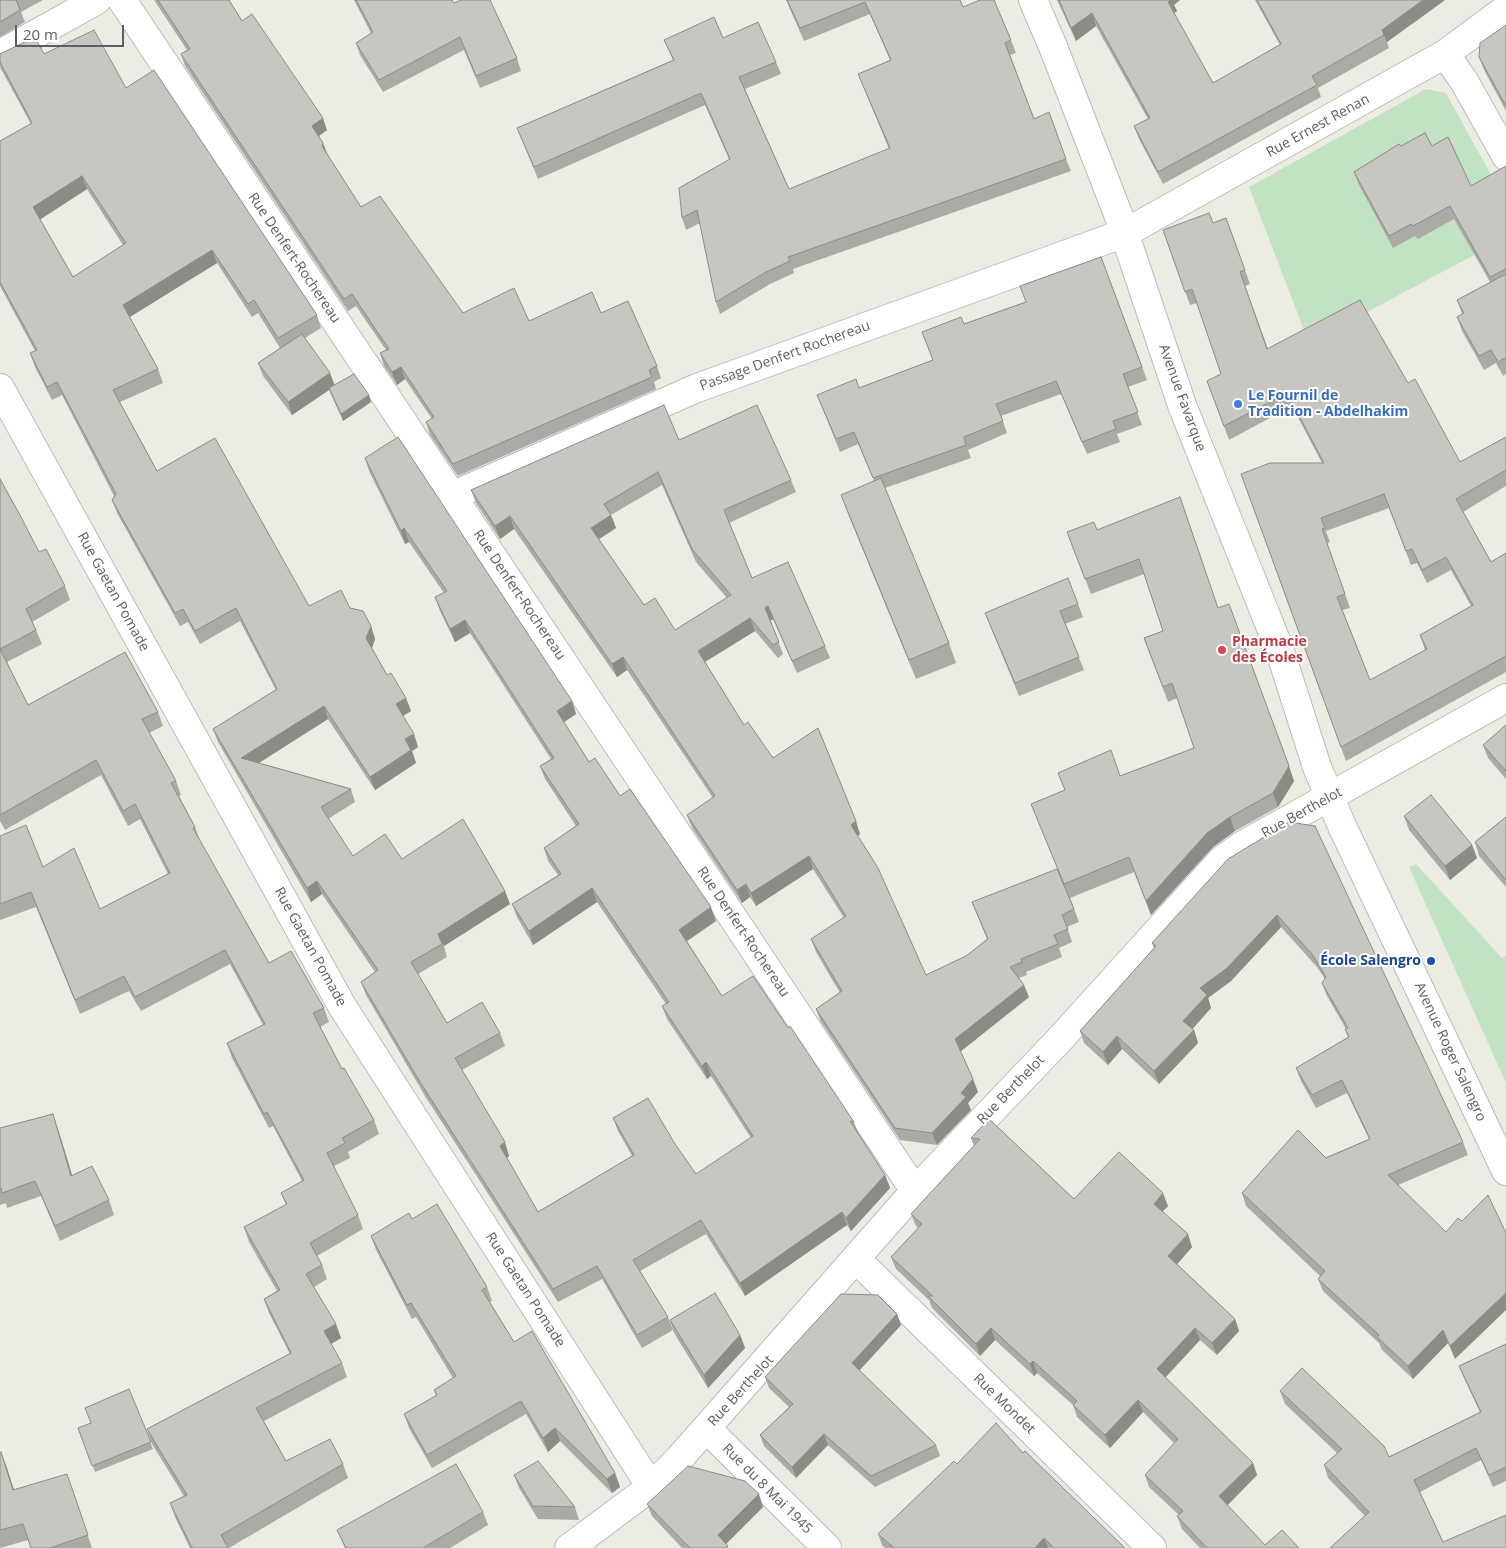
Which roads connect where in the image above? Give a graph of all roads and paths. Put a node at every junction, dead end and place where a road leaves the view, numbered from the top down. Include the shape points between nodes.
1 (97, 0) edge
2 (122, 0) edge
3 (1032, 0) edge
4 (1506, 9) edge
5 (0, 54) edge
6 (1446, 54) junction
7 (1506, 156) edge
8 (1125, 234) junction
9 (0, 388) edge
10 (452, 496) junction
11 (1506, 698) edge
12 (1329, 798) junction
13 (1506, 1171) edge
14 (915, 1191) junction
15 (857, 1260) junction
16 (706, 1429) junction
17 (651, 1487) junction
18 (569, 1548) edge
19 (827, 1548) edge
20 (1152, 1548) edge

1 - 5 street
2 - 10 street, Rue Denfert-Rochereau
3 - 8 street, Avenue Favarque
4 - 6 street, Rue Ernest Renan
6 - 7 street
6 - 8 street, Rue Ernest Renan
8 - 10 street, Passage Denfert Rochereau via 697,388
8 - 12 street, Avenue Favarque via 1182,405 1266,613
9 - 17 street, Rue Gaetan Pomade via 342,1006
10 - 14 street, Rue Denfert-Rochereau
11 - 12 street, Rue Berthelot
12 - 13 street, Avenue Roger Salengro
12 - 14 street, Rue Berthelot via 1222,860 1061,1038
14 - 15 street, Rue Berthelot
15 - 16 street, Rue Berthelot
15 - 20 street, Rue Mondet
16 - 17 street, Rue Berthelot
16 - 19 street, Rue du 8 Mai 1945
17 - 18 street, Rue Berthelot

